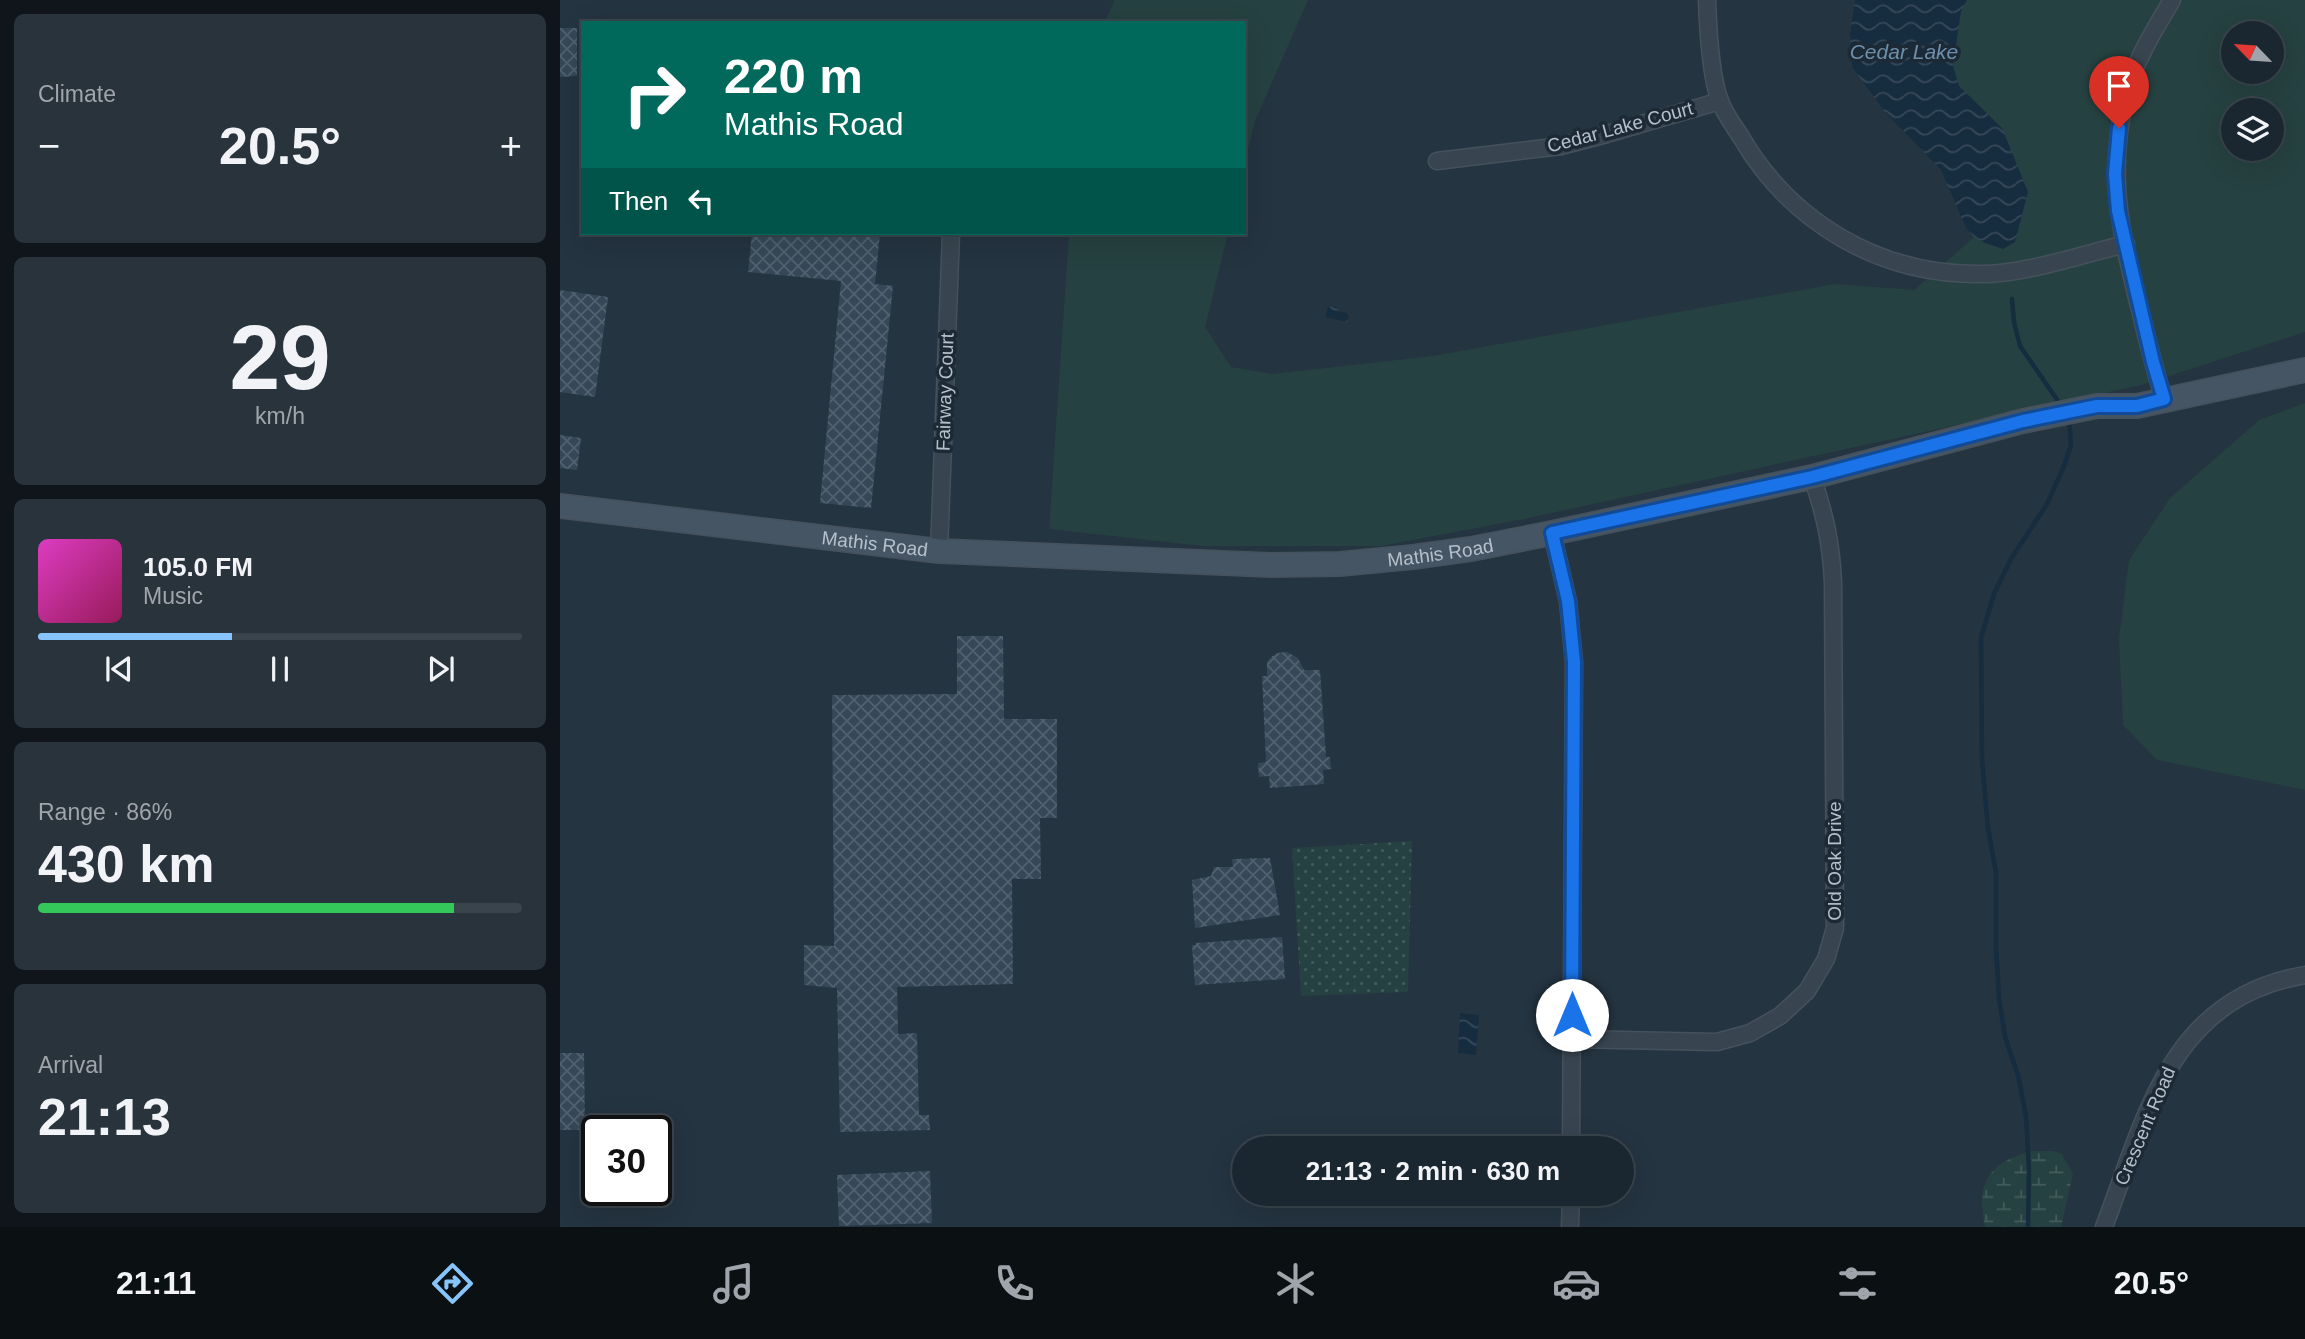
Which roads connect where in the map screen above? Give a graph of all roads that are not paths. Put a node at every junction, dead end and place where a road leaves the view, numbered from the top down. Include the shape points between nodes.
1 (1706, 0) edge
2 (2172, 0) edge
3 (1720, 101) junction
4 (1437, 161) dead end
5 (951, 235) edge
6 (2126, 244) junction
7 (2305, 370) edge
8 (2164, 399) junction
9 (1812, 477) junction
10 (560, 506) edge
11 (1552, 533) junction
12 (939, 551) junction
13 (2305, 975) edge
14 (1572, 1039) junction
15 (1571, 1136) edge
16 (1571, 1206) edge
17 (1570, 1227) edge
18 (2104, 1227) edge

1 - 3 street
2 - 6 street via 2135,69 2119,128 2115,174
3 - 4 street, Cedar Lake Court via 1561,146
3 - 6 street via 1755,159 1788,198 1830,232 1882,258 1933,271 1983,274
5 - 12 street, Fairway Court
6 - 8 street
7 - 8 street, Mathis Road
8 - 9 street, Mathis Road via 2023,421
9 - 11 street, Mathis Road
9 - 14 street, Old Oak Drive via 1826,517 1833,582 1835,928 1826,959 1807,991 1780,1016 1749,1032 1717,1042
10 - 12 street, Mathis Road
11 - 12 street, Mathis Road via 1459,551 1340,564
11 - 14 street via 1568,601 1574,662
13 - 18 street, Crescent Road via 2269,983 2232,1002 2200,1026 2180,1049 2153,1098
14 - 15 street
16 - 17 street

